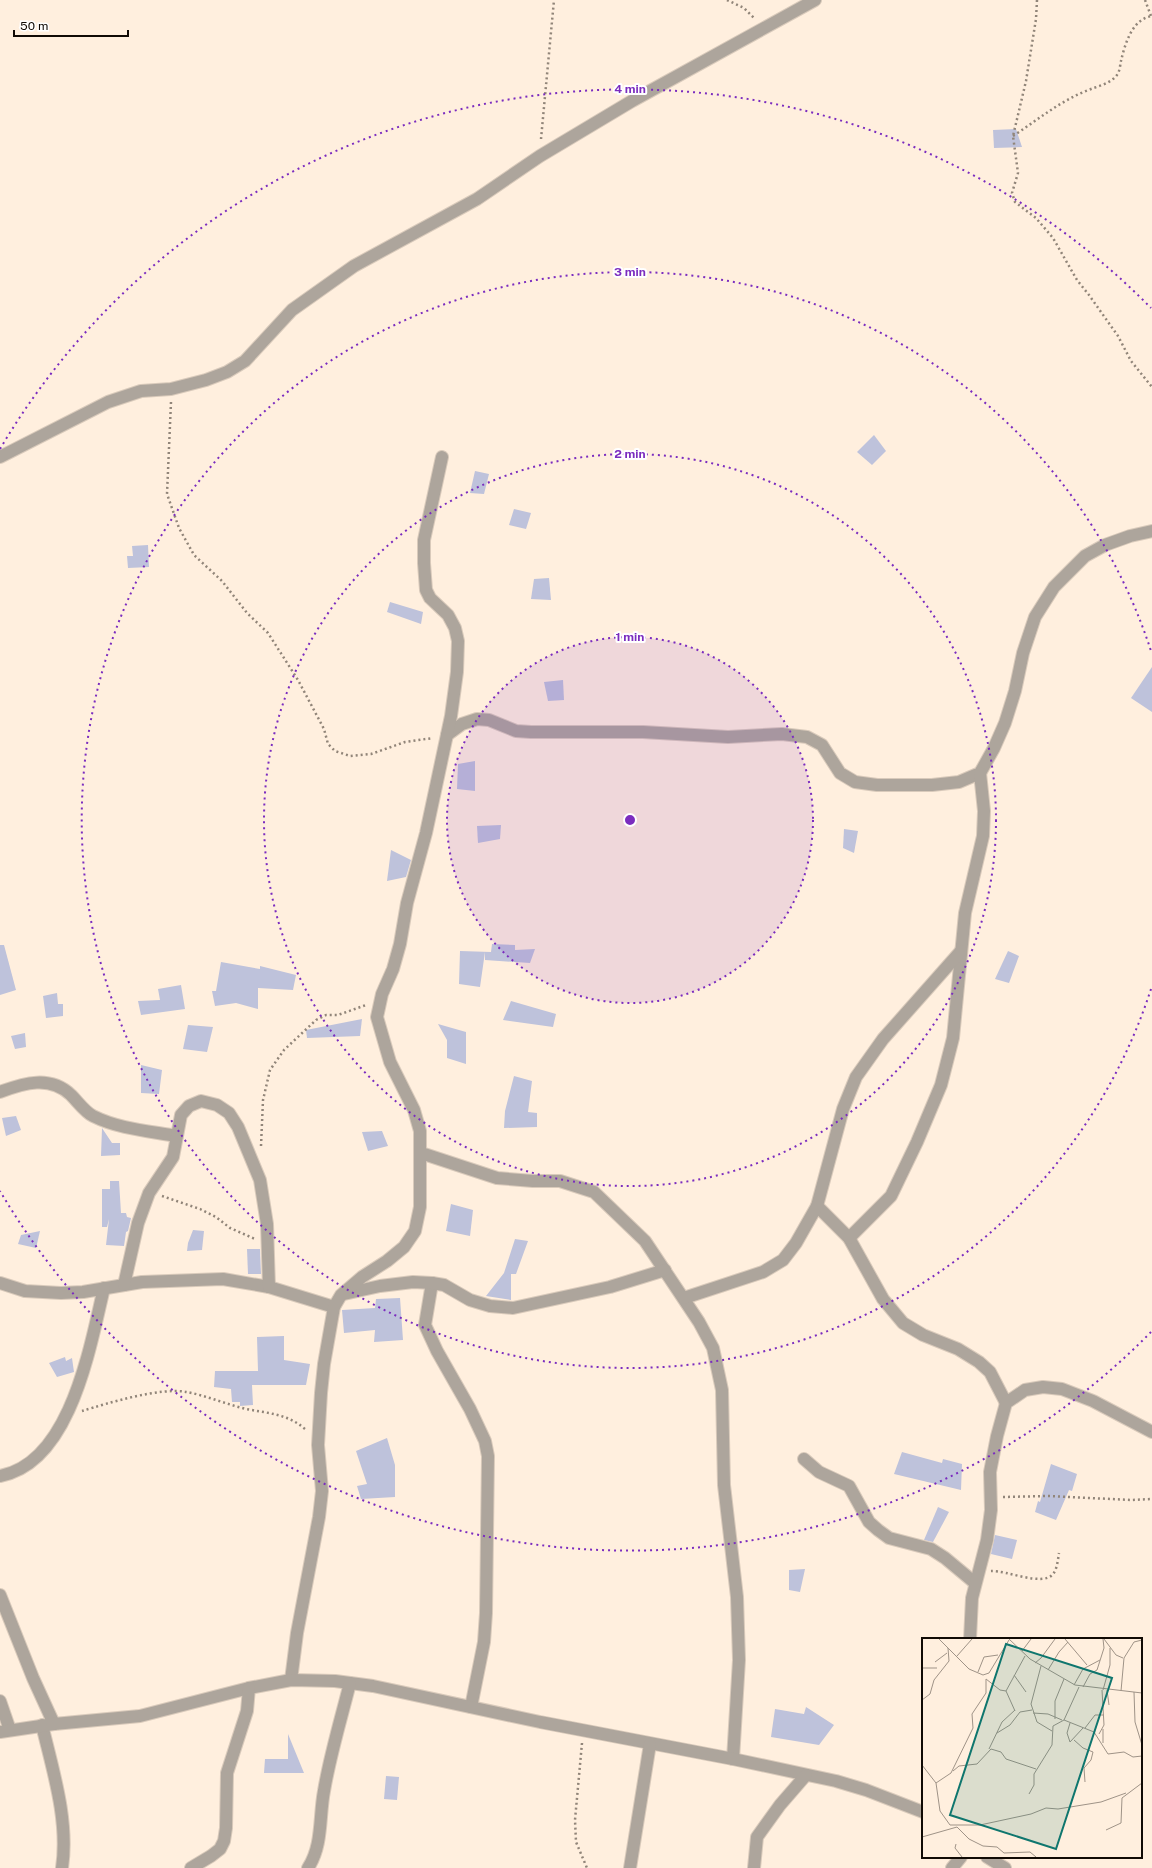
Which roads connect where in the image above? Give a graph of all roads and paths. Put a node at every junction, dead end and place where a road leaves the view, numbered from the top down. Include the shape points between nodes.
1 (554, 0) edge
2 (727, 0) edge
3 (815, 0) edge
4 (1037, 0) edge
5 (1145, 0) edge
6 (1151, 16) edge
7 (763, 30) junction
8 (1013, 136) junction
9 (540, 156) junction
10 (1152, 387) edge
11 (171, 389) junction
12 (442, 456) dead end
13 (0, 457) edge
14 (1152, 530) edge
15 (447, 735) junction
16 (980, 773) junction
17 (961, 951) junction
18 (382, 994) junction
19 (0, 1092) edge
20 (177, 1136) junction
21 (261, 1152) dead end
22 (421, 1153) junction
23 (149, 1193) junction
24 (817, 1206) junction
25 (850, 1238) junction
26 (268, 1245) junction
27 (665, 1270) junction
28 (432, 1282) junction
29 (0, 1283) edge
30 (124, 1285) junction
31 (269, 1287) junction
32 (104, 1288) junction
33 (341, 1295) junction
34 (684, 1298) junction
35 (334, 1307) junction
36 (1006, 1403) junction
37 (66, 1416) junction
38 (1152, 1432) edge
39 (318, 1445) junction
40 (804, 1459) dead end
41 (0, 1476) edge
42 (991, 1497) junction
43 (1152, 1499) edge
44 (1059, 1553) dead end
45 (976, 1579) junction
46 (0, 1595) edge
47 (970, 1638) edge
48 (290, 1680) junction
49 (350, 1683) junction
50 (249, 1688) junction
51 (0, 1701) edge
52 (471, 1707) junction
53 (48, 1725) junction
54 (5, 1731) edge
55 (583, 1731) junction
56 (650, 1744) junction
57 (733, 1759) junction
58 (806, 1775) junction
59 (922, 1809) edge
60 (960, 1858) edge
61 (989, 1858) edge
62 (62, 1868) edge
63 (191, 1868) edge
64 (308, 1868) edge
65 (587, 1868) edge
66 (630, 1868) edge
67 (754, 1868) edge
68 (952, 1868) edge
69 (1005, 1868) edge

1 - 9 path
2 - 7 path via 744,8
3 - 7 street
4 - 8 path via 1026,80
5 - 6 path
6 - 8 path via 1140,22 1130,33 1118,75 1111,81 1053,107
7 - 9 street via 632,101
8 - 10 path via 1018,173 1012,193 1015,202 1036,218 1052,238 1077,280 1118,336 1131,361
9 - 11 street via 477,199 354,266 287,314 245,361 227,372 206,380
11 - 13 street via 141,391 108,402
11 - 15 path via 167,494 179,528 194,555 222,581 247,613 268,633 298,680 324,730 328,744 335,751 350,756 371,754 405,742
12 - 15 street via 424,540 424,563 426,590 430,598 448,615 458,641 457,672
14 - 16 street via 1105,545 1085,556 1054,587 1035,617 1005,723
15 - 16 street via 462,724 477,719 489,720 516,731 532,732 643,732 728,737 782,734 806,737 822,745 840,773 856,782 877,785 932,785 959,782
15 - 18 street via 426,833 407,903 400,944
16 - 17 street via 984,811 983,836 965,913
17 - 24 street via 883,1039 856,1076 843,1109
17 - 25 street via 953,1038 941,1085 891,1196
18 - 21 path via 367,1005 316,1020 284,1050 270,1070 263,1100
18 - 22 street via 377,1018 390,1062 414,1110 420,1131
19 - 20 street via 40,1081 55,1084 66,1090 91,1116 115,1125
20 - 23 street via 173,1157
20 - 26 street via 181,1115 189,1106 201,1101 217,1105 229,1113 238,1126 260,1180
22 - 27 street via 497,1178 560,1181 594,1192 645,1241
22 - 33 street via 420,1207 415,1231 393,1256
23 - 26 path via 200,1209 230,1228
23 - 30 street via 138,1223
24 - 25 street
24 - 34 street via 783,1260 763,1272
25 - 36 street via 883,1299 903,1323 979,1362 990,1372
26 - 31 street
27 - 28 street via 610,1287 513,1308 470,1300 444,1285
27 - 34 street
28 - 33 street via 380,1286
28 - 52 street via 425,1325 470,1409 485,1441 488,1456 486,1613 484,1642
29 - 32 street via 25,1291 39,1292 83,1292
30 - 31 street via 223,1279
30 - 32 street
31 - 35 street
32 - 37 street via 89,1354
33 - 35 street
34 - 57 street via 713,1348 722,1390 724,1485 737,1597 739,1660
35 - 39 street via 324,1364
36 - 38 street via 1025,1390 1043,1387 1062,1389 1093,1401
36 - 42 street via 990,1472
37 - 39 path via 132,1397 185,1392 289,1418 304,1428
37 - 41 street via 46,1448 26,1466
39 - 48 street via 322,1491 320,1517
40 - 45 street via 819,1472 849,1486 869,1522 889,1538 930,1549
42 - 43 path
42 - 45 street via 987,1540
44 - 45 path via 1055,1573 1050,1577 1027,1578 995,1571
45 - 47 street via 972,1598
46 - 53 street via 33,1678
48 - 49 street
48 - 50 street
49 - 52 street
49 - 64 street via 324,1790 319,1840
50 - 53 street via 140,1716
50 - 63 street via 247,1711 227,1773 224,1841 220,1849
51 - 54 street
52 - 55 street
53 - 54 street
53 - 62 street via 65,1850
55 - 56 street
55 - 65 path via 575,1820 576,1842
56 - 57 street
56 - 66 street
57 - 58 street
58 - 59 street via 866,1790
58 - 67 street via 757,1837
60 - 68 street
61 - 69 street

